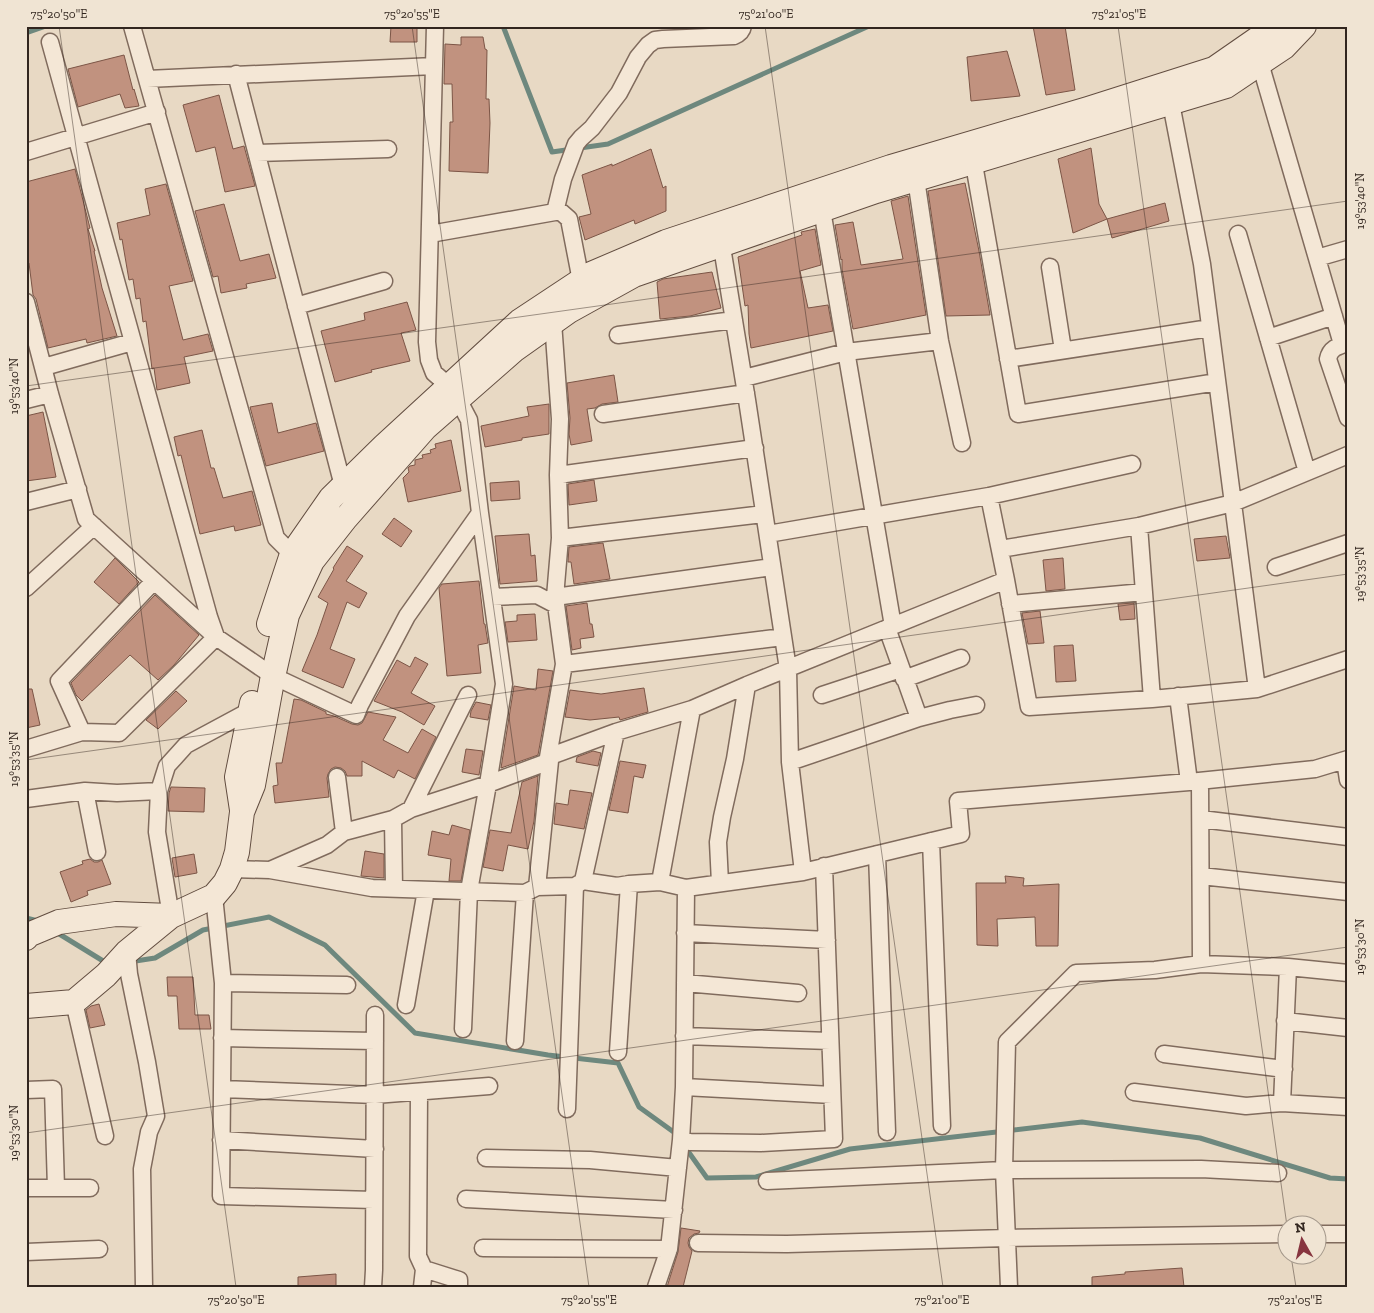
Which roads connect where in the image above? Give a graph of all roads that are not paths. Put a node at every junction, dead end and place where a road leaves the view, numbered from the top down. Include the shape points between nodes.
1 (132, 26) edge
2 (435, 26) edge
3 (743, 26) edge
4 (1304, 26) edge
5 (1273, 28) edge
6 (50, 42) dead end
7 (1260, 63) junction
8 (434, 66) junction
9 (236, 74) junction
10 (147, 80) junction
11 (1169, 93) junction
12 (156, 112) junction
13 (76, 137) junction
14 (388, 149) dead end
15 (26, 152) edge
16 (257, 153) junction
17 (972, 153) junction
18 (916, 179) junction
19 (822, 210) junction
20 (555, 212) junction
21 (430, 234) junction
22 (1238, 234) dead end
23 (720, 235) junction
24 (1348, 249) edge
25 (1317, 258) junction
26 (1050, 266) dead end
27 (384, 281) dead end
28 (581, 281) junction
29 (26, 302) edge
30 (296, 306) junction
31 (1334, 316) junction
32 (28, 319) edge
33 (734, 320) junction
34 (553, 322) junction
35 (1210, 328) junction
36 (618, 335) dead end
37 (1268, 338) junction
38 (940, 341) junction
39 (132, 342) junction
40 (1345, 343) edge
41 (1063, 350) junction
42 (846, 352) junction
43 (1008, 359) junction
44 (44, 367) junction
45 (1217, 382) junction
46 (745, 385) junction
47 (454, 393) junction
48 (50, 394) junction
49 (26, 400) edge
50 (604, 414) dead end
51 (1348, 418) edge
52 (962, 443) dead end
53 (754, 448) junction
54 (1348, 454) edge
55 (1132, 464) dead end
56 (1307, 472) junction
57 (558, 475) junction
58 (343, 486) junction
59 (78, 489) junction
60 (989, 496) junction
61 (26, 502) edge
62 (1233, 503) junction
63 (357, 506) junction
64 (480, 513) junction
65 (764, 514) junction
66 (874, 516) junction
67 (94, 526) junction
68 (1139, 526) junction
69 (768, 534) junction
70 (560, 538) junction
71 (1348, 543) edge
72 (1000, 549) junction
73 (292, 554) junction
74 (772, 567) junction
75 (1276, 567) dead end
76 (1006, 580) junction
77 (154, 581) junction
78 (26, 588) edge
79 (1144, 592) junction
80 (492, 597) junction
81 (555, 597) junction
82 (1010, 604) junction
83 (890, 627) junction
84 (216, 637) junction
85 (783, 637) junction
86 (961, 658) dead end
87 (1348, 659) edge
88 (564, 664) junction
89 (788, 669) junction
90 (266, 671) junction
91 (903, 674) junction
92 (747, 685) junction
93 (1257, 689) junction
94 (468, 695) dead end
95 (822, 695) dead end
96 (1178, 696) junction
97 (1152, 699) junction
98 (976, 705) dead end
99 (250, 710) junction
100 (692, 710) junction
101 (919, 718) junction
102 (82, 732) junction
103 (616, 732) junction
104 (26, 749) edge
105 (549, 759) junction
106 (1346, 760) edge
107 (790, 762) junction
108 (337, 777) dead end
109 (1348, 780) edge
110 (1195, 781) junction
111 (488, 784) junction
112 (85, 791) junction
113 (159, 791) junction
114 (26, 799) edge
115 (411, 809) junction
116 (242, 812) junction
117 (393, 819) junction
118 (1201, 819) junction
119 (344, 832) junction
120 (1348, 837) edge
121 (931, 841) junction
122 (97, 852) dead end
123 (877, 854) junction
124 (824, 866) junction
125 (232, 869) junction
126 (270, 870) junction
127 (803, 872) junction
128 (1201, 876) junction
129 (660, 882) junction
130 (579, 883) junction
131 (720, 883) junction
132 (629, 884) junction
133 (394, 888) junction
134 (686, 888) junction
135 (426, 890) junction
136 (531, 890) junction
137 (470, 891) junction
138 (1348, 892) edge
139 (171, 916) junction
140 (216, 916) junction
141 (685, 933) junction
142 (27, 936) edge
143 (827, 940) junction
144 (128, 963) junction
145 (1201, 964) junction
146 (1288, 967) junction
147 (1348, 973) edge
148 (223, 983) junction
149 (684, 983) junction
150 (347, 985) dead end
151 (798, 993) dead end
152 (74, 1002) junction
153 (406, 1005) dead end
154 (26, 1006) edge
155 (375, 1015) dead end
156 (1286, 1021) junction
157 (1348, 1028) edge
158 (463, 1029) dead end
159 (684, 1036) junction
160 (222, 1038) junction
161 (830, 1040) junction
162 (375, 1041) junction
163 (515, 1041) dead end
164 (618, 1052) dead end
165 (1164, 1054) dead end
166 (1284, 1069) junction
167 (490, 1086) dead end
168 (684, 1087) junction
169 (222, 1089) junction
170 (26, 1090) edge
171 (419, 1092) junction
172 (1134, 1092) dead end
173 (832, 1094) junction
174 (375, 1095) junction
175 (1282, 1103) junction
176 (1348, 1107) edge
177 (567, 1109) dead end
178 (942, 1126) dead end
179 (887, 1132) dead end
180 (105, 1136) dead end
181 (221, 1140) junction
182 (375, 1150) junction
183 (680, 1150) junction
184 (486, 1158) dead end
185 (1004, 1170) junction
186 (1278, 1173) dead end
187 (768, 1181) dead end
188 (26, 1188) edge
189 (56, 1188) junction
190 (90, 1188) dead end
191 (466, 1199) dead end
192 (374, 1200) junction
193 (674, 1210) junction
194 (1276, 1234) edge
195 (1326, 1234) edge
196 (1348, 1234) edge
197 (1007, 1238) junction
198 (698, 1243) dead end
199 (484, 1248) dead end
200 (668, 1249) junction
201 (99, 1250) dead end
202 (26, 1252) edge
203 (424, 1269) junction
204 (144, 1287) edge
205 (373, 1287) edge
206 (422, 1287) edge
207 (459, 1287) edge
208 (656, 1287) edge
209 (1009, 1287) edge

1 - 10 street
2 - 8 street
3 - 20 street via 734,36 663,39 648,45 619,93 574,148
4 - 7 street via 1284,47
5 - 11 street via 1214,69
6 - 13 street
7 - 11 street via 1226,86
7 - 25 street
8 - 9 street
8 - 21 street
9 - 10 street
9 - 16 street
10 - 12 street
11 - 17 street
11 - 35 street via 1202,264
12 - 13 street
12 - 73 street via 276,538
13 - 15 street
13 - 39 street
14 - 16 street
16 - 30 street
17 - 18 street
17 - 23 street via 891,167
17 - 43 street
18 - 19 street
18 - 38 street
19 - 23 street
19 - 42 street
20 - 21 street
20 - 28 street via 561,212 569,219
21 - 47 street via 429,360 434,373
22 - 37 street
23 - 28 street via 666,242
23 - 33 street
23 - 34 street via 634,275
24 - 25 street
25 - 31 street
26 - 41 street
27 - 30 street
28 - 47 street via 520,321
29 - 32 street
30 - 58 street
31 - 37 street
31 - 40 street
32 - 44 street
33 - 36 street
33 - 46 street
34 - 47 street
34 - 57 street via 560,419
35 - 41 street
35 - 45 street
37 - 56 street
38 - 42 street
38 - 52 street
39 - 44 street
39 - 84 street
40 - 51 street via 1333,349 1328,359
41 - 43 street
42 - 46 street
42 - 66 street
43 - 45 street via 1018,414
44 - 48 street
45 - 62 street
46 - 50 street
46 - 53 street
47 - 58 street via 384,446
47 - 63 street
47 - 64 street via 469,420
48 - 49 street
48 - 59 street
53 - 57 street
53 - 65 street
54 - 56 street
55 - 60 street
56 - 62 street
57 - 70 street
58 - 63 street
58 - 73 street
59 - 61 street
59 - 67 street via 86,520
60 - 66 street
60 - 72 street
62 - 68 street
62 - 93 street
63 - 90 street via 312,561
64 - 80 street
64 - 90 street via 407,616 356,715
65 - 69 street
65 - 70 street
66 - 69 street
66 - 83 street
67 - 77 street
67 - 78 street
68 - 72 street
68 - 79 street
69 - 74 street
70 - 81 street
71 - 75 street
72 - 76 street
73 - 90 street via 267,628
74 - 81 street
74 - 85 street
76 - 82 street
76 - 83 street
77 - 84 street
77 - 102 street via 59,681
79 - 82 street
79 - 97 street
80 - 81 street via 537,595 556,604
80 - 111 street via 504,684
81 - 88 street
82 - 97 street via 1029,707
83 - 89 street
83 - 91 street
84 - 90 street
84 - 102 street via 118,733
85 - 88 street
85 - 89 street
86 - 91 street
87 - 93 street
88 - 105 street
89 - 92 street
89 - 107 street
90 - 99 street
90 - 116 street via 253,785
91 - 95 street
91 - 101 street
92 - 100 street
92 - 131 street via 718,842
93 - 96 street
94 - 115 street
96 - 97 street
96 - 110 street
98 - 101 street
99 - 113 street via 186,745 167,766
99 - 116 street via 237,777
100 - 103 street
100 - 129 street
101 - 107 street
102 - 104 street
103 - 105 street
103 - 130 street
105 - 111 street
105 - 136 street
106 - 109 street
106 - 110 street via 1316,769
107 - 127 street
108 - 119 street
110 - 118 street
110 - 121 street via 958,801 961,834
111 - 115 street
111 - 137 street
112 - 113 street
112 - 114 street
112 - 122 street
113 - 139 street via 157,832
115 - 117 street
116 - 125 street
117 - 119 street
117 - 133 street
118 - 120 street
118 - 128 street
119 - 126 street via 327,845
121 - 123 street
121 - 178 street
123 - 124 street
123 - 179 street
124 - 127 street
124 - 143 street
125 - 126 street
125 - 140 street
126 - 133 street via 372,888
127 - 131 street
128 - 138 street
128 - 145 street
129 - 132 street
129 - 134 street
130 - 132 street
130 - 136 street
130 - 177 street
131 - 134 street
132 - 164 street
133 - 135 street
134 - 141 street
135 - 137 street
135 - 153 street
136 - 137 street
136 - 163 street
137 - 158 street
139 - 140 street
139 - 142 street via 116,914 59,922
139 - 144 street
140 - 148 street
141 - 143 street
141 - 149 street
143 - 161 street
144 - 152 street via 106,975
144 - 204 street via 156,1116 149,1132 142,1168
145 - 146 street
145 - 185 street via 1156,970 1076,973 1007,1042
146 - 147 street
146 - 156 street
148 - 150 street
148 - 160 street
149 - 151 street
149 - 159 street
152 - 154 street
152 - 180 street
155 - 162 street
156 - 157 street
156 - 166 street
159 - 161 street
159 - 168 street
160 - 162 street
160 - 169 street
161 - 173 street
162 - 174 street
165 - 166 street
166 - 175 street
167 - 171 street
168 - 173 street
168 - 183 street
169 - 174 street
169 - 181 street
170 - 189 street via 53,1089
171 - 174 street
171 - 203 street via 418,1256
172 - 175 street via 1246,1106
173 - 183 street via 834,1139 690,1142
174 - 182 street
175 - 176 street
181 - 182 street
181 - 192 street via 221,1196
182 - 192 street
183 - 184 street via 590,1160
183 - 193 street
185 - 186 street via 1201,1169
185 - 187 street
185 - 197 street
188 - 189 street
189 - 190 street
191 - 193 street
192 - 205 street
193 - 200 street
194 - 197 street
195 - 196 street
197 - 198 street
197 - 209 street
199 - 200 street
200 - 208 street
201 - 202 street
203 - 206 street
203 - 207 street via 459,1280

